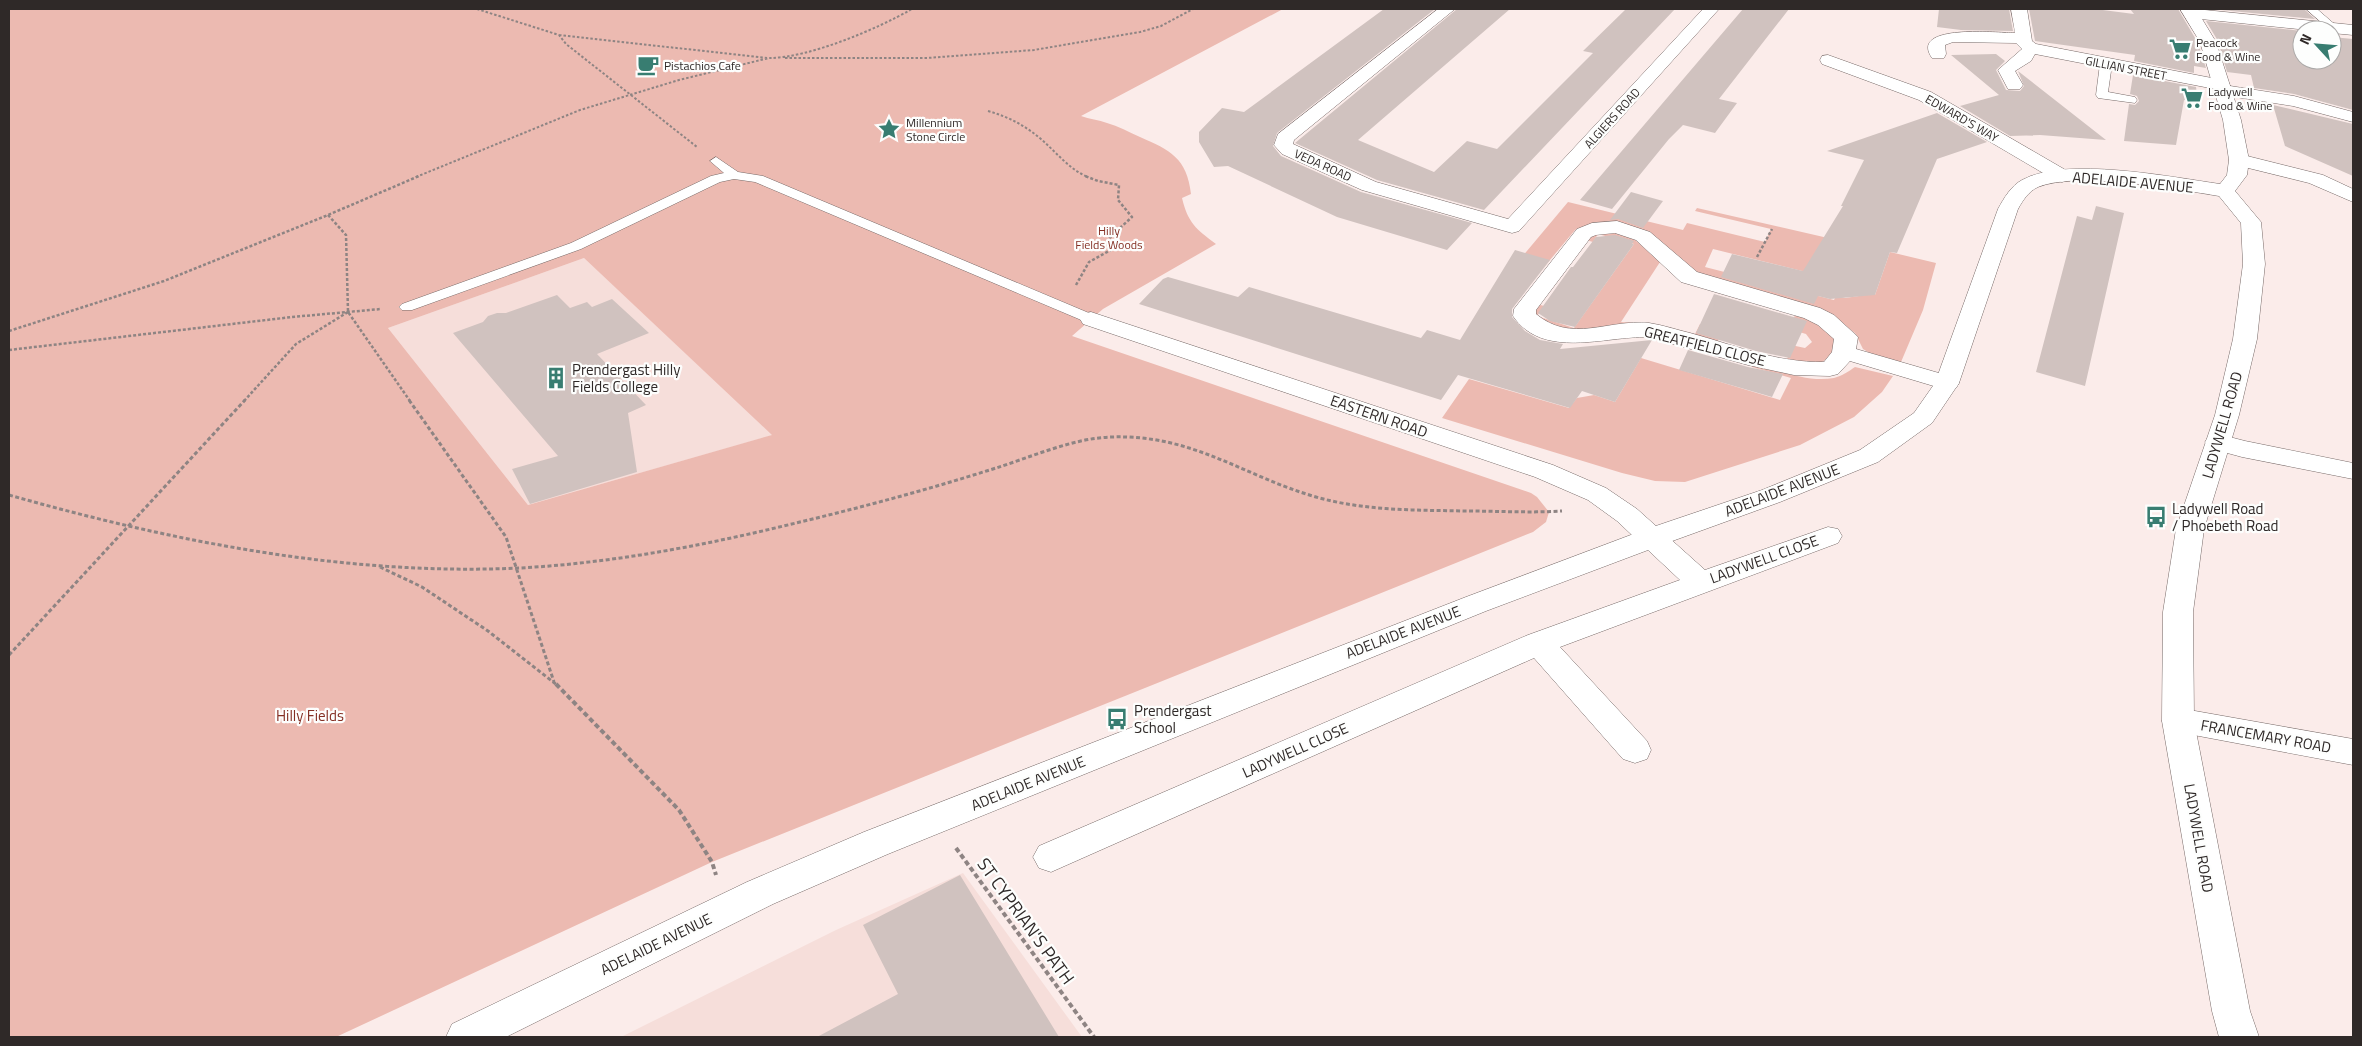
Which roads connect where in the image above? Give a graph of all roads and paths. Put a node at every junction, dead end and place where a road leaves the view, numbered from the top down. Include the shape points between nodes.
1 (477, 9) edge
2 (912, 9) edge
3 (1193, 9) edge
4 (1446, 9) edge
5 (1711, 9) edge
6 (2019, 9) edge
7 (2311, 9) edge
8 (2189, 11) edge
9 (2324, 20) edge
10 (2292, 23) edge
11 (559, 35) junction
12 (2027, 43) junction
13 (1938, 54) dead end
14 (769, 58) junction
15 (779, 58) junction
16 (1828, 60) dead end
17 (2106, 64) junction
18 (2014, 85) dead end
19 (2223, 88) junction
20 (631, 94) junction
21 (2131, 100) dead end
22 (988, 111) dead end
23 (2353, 117) edge
24 (2239, 160) junction
25 (716, 161) joint
26 (734, 175) junction
27 (2062, 176) junction
28 (2225, 191) junction
29 (2353, 196) edge
30 (328, 215) junction
31 (1512, 226) joint
32 (1772, 229) dead end
33 (1757, 257) dead end
34 (1051, 302) junction
35 (407, 307) joint
36 (348, 312) junction
37 (1091, 319) joint
38 (9, 331) edge
39 (9, 350) edge
40 (1843, 352) junction
41 (1947, 383) junction
42 (2218, 442) junction
43 (2353, 471) edge
44 (1597, 494) junction
45 (9, 495) edge
46 (126, 527) junction
47 (1828, 536) dead end
48 (1654, 537) junction
49 (378, 566) junction
50 (517, 568) junction
51 (1700, 582) junction
52 (1539, 643) junction
53 (9, 655) edge
54 (554, 682) junction
55 (2178, 721) junction
56 (1635, 750) dead end
57 (2353, 752) edge
58 (936, 821) junction
59 (1050, 857) dead end
60 (727, 909) junction
61 (466, 1037) edge
62 (1094, 1037) edge
63 (2239, 1037) edge

1 - 11 path
2 - 15 path via 858,36
3 - 15 path via 1161,26 1140,32 1034,50 927,58
4 - 31 street, VEDA ROAD via 1285,138 1283,145 1369,186
5 - 31 street, ALGIERS ROAD
6 - 12 street
7 - 9 lane
8 - 10 street
8 - 19 street via 2208,42
11 - 14 path
11 - 20 path via 566,44
12 - 13 street, GILLIAN STREET via 1952,37 1937,42
12 - 17 street, GILLIAN STREET
12 - 18 street via 2025,57 2006,70
14 - 15 path
14 - 20 path
16 - 27 street, EDWARD'S WAY via 1926,96
17 - 19 street, GILLIAN STREET
17 - 21 lane via 2102,95
19 - 23 street, GILLIAN STREET via 2294,101
19 - 24 street
20 - 25 path
20 - 30 path via 535,126
22 - 34 path via 1018,122 1078,173 1119,185 1118,200 1132,217 1110,237 1118,246 1089,262 1078,284
24 - 28 street via 2237,175
24 - 29 street via 2316,179
25 - 26 lane
26 - 34 lane via 758,179
26 - 35 lane via 716,179 576,246
27 - 28 street, ADELAIDE AVENUE via 2166,182
27 - 41 street, ADELAIDE AVENUE via 2032,182 2017,193 2008,209
28 - 42 street, LADYWELL ROAD via 2251,222 2254,264 2245,340
30 - 36 path via 346,235
30 - 38 path via 164,281
32 - 33 path
34 - 37 lane
35 - 36 path
36 - 39 path
36 - 46 path via 296,344
36 - 50 path via 506,537
37 - 44 street, EASTERN ROAD via 1544,471
40 - 40 street, GREATFIELD CLOSE via 1840,361 1830,370 1799,370 1649,330 1585,337 1555,334 1540,330 1524,316 1525,309 1584,233 1592,229 1616,228 1643,236 1689,277 1798,308 1826,320 1846,337
40 - 41 street
41 - 48 street, ADELAIDE AVENUE via 1923,418 1869,456 1771,496
42 - 43 street
42 - 55 street, LADYWELL ROAD via 2190,530 2178,612
44 - 48 street, EASTERN ROAD
44 - 50 path via 1577,510 1549,512 1345,505 1280,486 1228,460 1194,448 1145,437 1114,435 1091,438 934,488 739,536 574,564
45 - 46 path
46 - 49 path via 251,551
46 - 53 path
47 - 51 street, LADYWELL CLOSE
48 - 51 street, LADYWELL CLOSE
48 - 58 street, ADELAIDE AVENUE via 1321,664
49 - 50 path
49 - 54 path via 422,587 488,631
50 - 54 path
51 - 52 street, LADYWELL CLOSE
52 - 56 street
52 - 59 street, LADYWELL CLOSE
54 - 60 path via 679,810 712,862
55 - 57 street, FRANCEMARY ROAD
55 - 63 street, LADYWELL ROAD via 2231,1011
58 - 60 street, ADELAIDE AVENUE via 876,843
58 - 62 path, ST CYPRIAN'S PATH
60 - 61 street, ADELAIDE AVENUE

